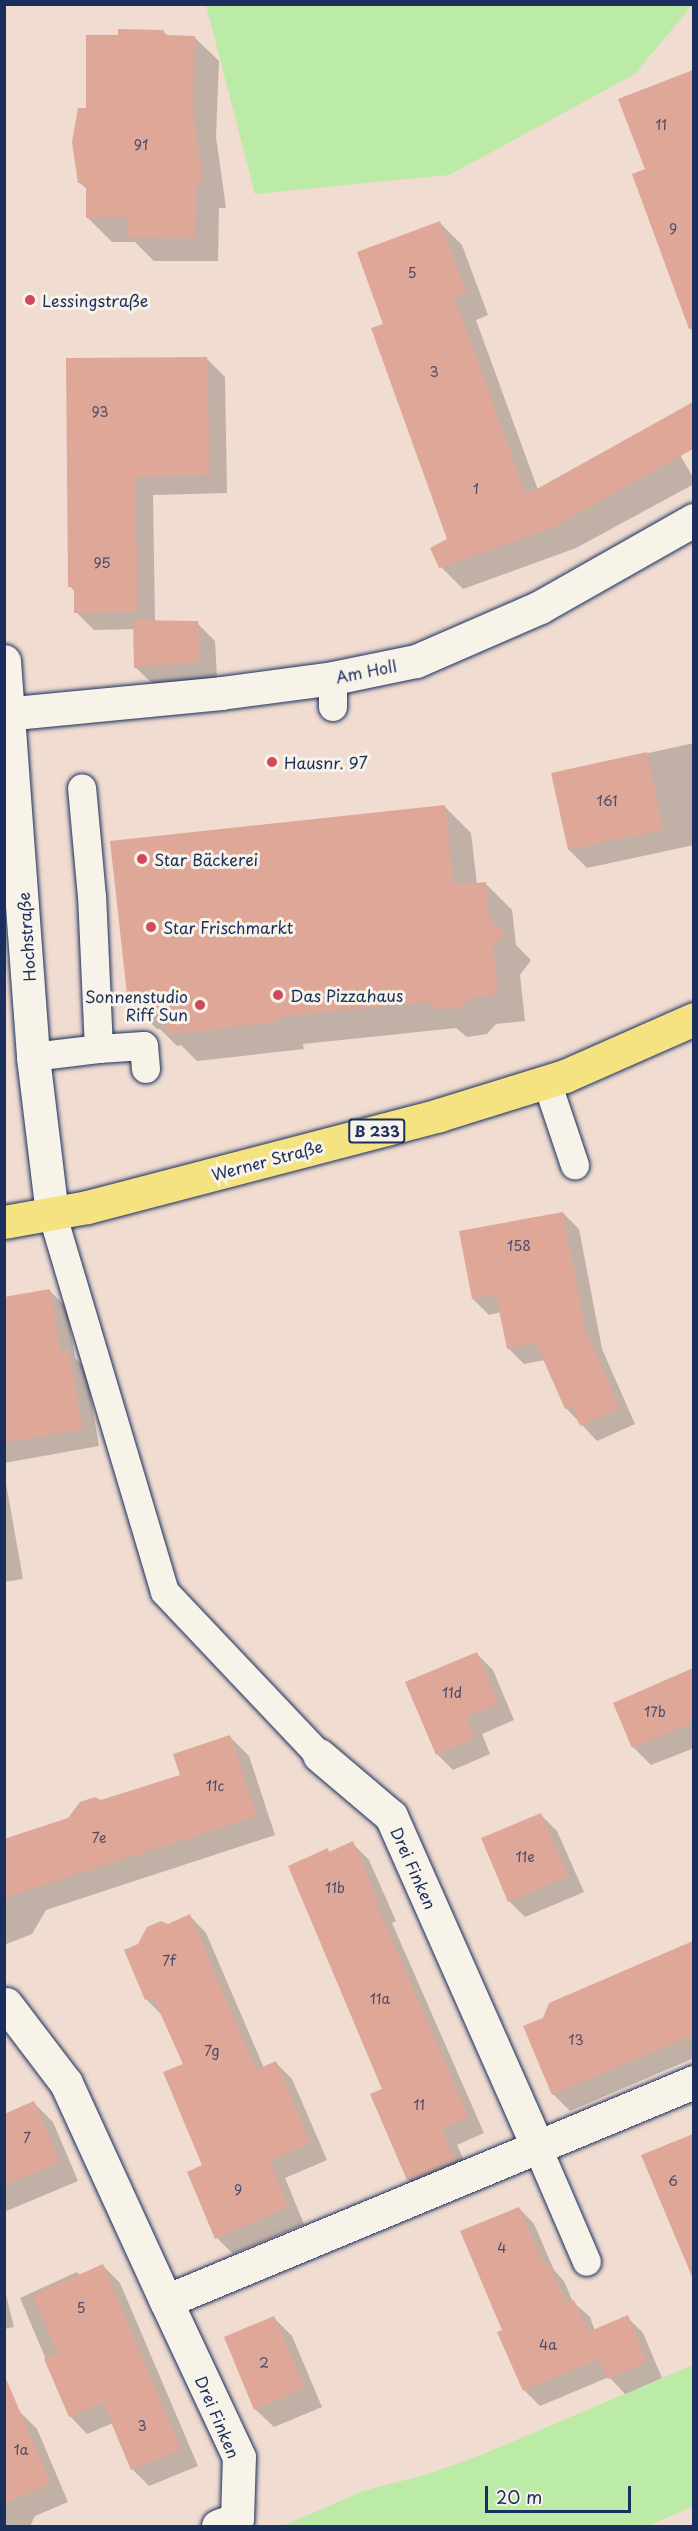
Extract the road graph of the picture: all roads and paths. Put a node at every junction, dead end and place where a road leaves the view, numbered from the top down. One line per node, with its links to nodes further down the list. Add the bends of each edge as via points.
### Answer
1 (693, 520): 3 (street, Am Holl, via 530,611 417,661 333,692 221,693)
2 (4, 661): 3 (street, Hochstraße)
3 (6, 714): 7 (street, Hochstraße, via 22,871)
4 (82, 788): 6 (lane)
5 (693, 1019): 9 (main road, Werner Straße / B 233)
6 (99, 1049): 7 (lane); 8 (lane, via 144,1046)
7 (33, 1057): 11 (street, Hochstraße)
8 (146, 1069)
9 (547, 1082): 10 (lane); 11 (main road, Werner Straße / B 233, via 439,1115)
10 (574, 1165)
11 (52, 1213): 12 (main road, Werner Straße / B 233); 13 (lane, Drei Finken, via 165,1592)
12 (4, 1222)
13 (319, 1755): 16 (street, Drei Finken, via 391,1816)
14 (6, 2004): 18 (street, Drei Finken, via 66,2083)
15 (693, 2082): 16 (street)
16 (537, 2146): 17 (lane); 18 (street)
17 (587, 2262)
18 (166, 2301): 19 (street, Drei Finken, via 239,2457 237,2520)
19 (218, 2526)

